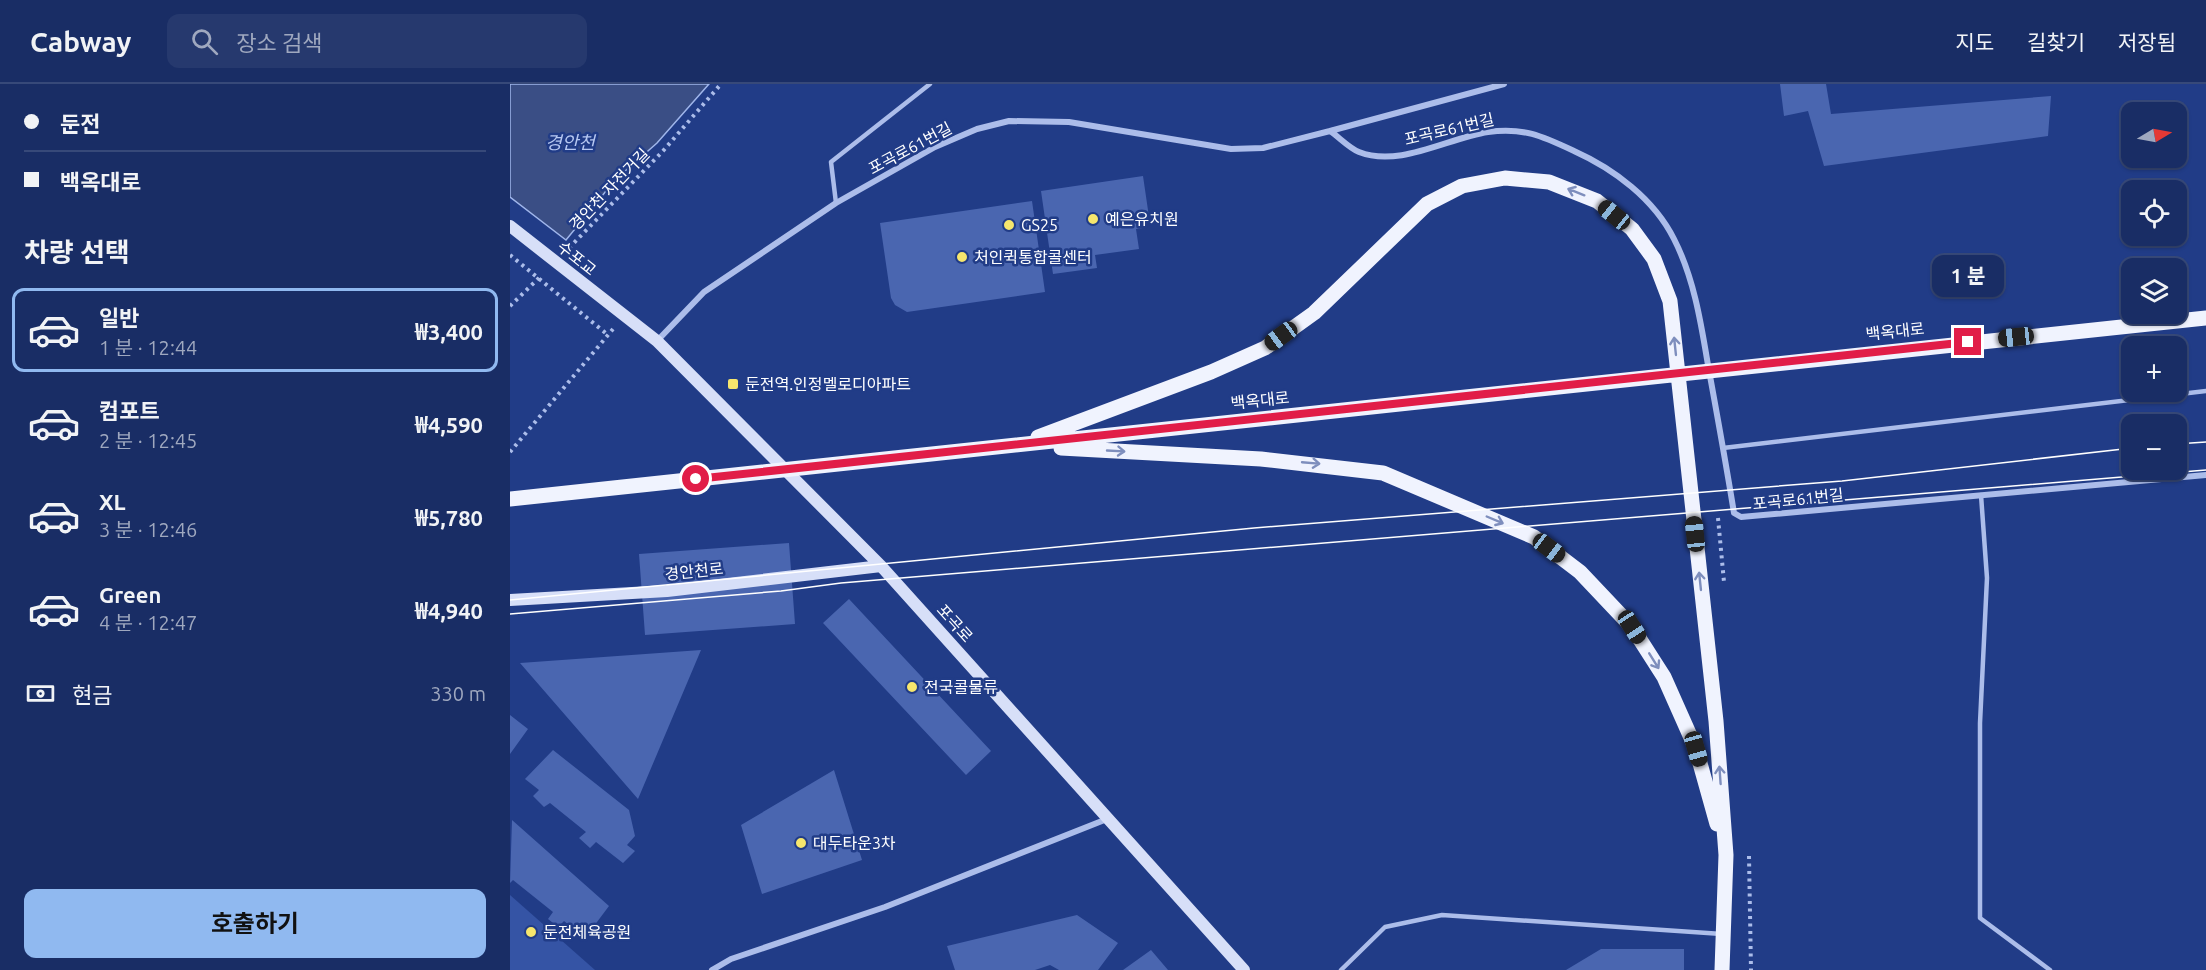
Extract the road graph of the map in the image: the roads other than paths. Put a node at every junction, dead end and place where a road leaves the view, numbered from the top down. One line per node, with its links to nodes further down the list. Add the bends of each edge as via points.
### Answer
1 (930, 84): 4 (lane, via 831,162)
2 (1504, 84): 3 (street)
3 (1330, 131): 4 (street, 포곡로61번길, via 1263,148 1231,148 1069,122 1009,121 977,129 935,147); 11 (street, 포곡로61번길, via 1359,152 1381,156 1409,153 1486,132 1518,129 1541,135 1590,158 1625,181 1653,208 1674,238 1690,279)
4 (836, 203): 8 (street, 포곡로61번길, via 704,292)
5 (510, 226): 6 (street, 수포교)
6 (622, 317): 8 (street, 포곡로)
7 (2206, 318): 10 (main road, 백옥대로, via 1642,375)
8 (657, 341): 15 (street, 포곡로)
9 (2206, 391): 11 (lane)
10 (1016, 446): 14 (main road, 백옥대로); 18 (main road, one-way to 18, via 1261,459 1383,473 1534,537 1580,572 1632,627 1664,677 1696,749); 18 (main road, one-way to 10, via 1716,721 1670,301 1654,259 1632,229 1597,201 1549,182 1505,178 1462,186 1427,204 1314,313 1265,348)
11 (1723, 447): 13 (street, 포곡로61번길, via 1734,513 1741,517)
12 (2206, 475): 13 (street, 포곡로61번길)
13 (1981, 494): 24 (lane, via 1987,578 1980,723 1980,918)
14 (510, 499)
15 (881, 566): 16 (street, 경안천로, via 667,591); 17 (street, 포곡로)
16 (510, 600)
17 (1107, 819): 20 (street, via 885,907 731,959); 21 (street, 포곡로)
18 (1726, 855): 19 (main road)
19 (1724, 934): 22 (lane, via 1442,915 1385,927); 23 (main road)
20 (711, 970)
21 (1244, 970)
22 (1341, 970)
23 (1722, 970)
24 (2050, 970)

